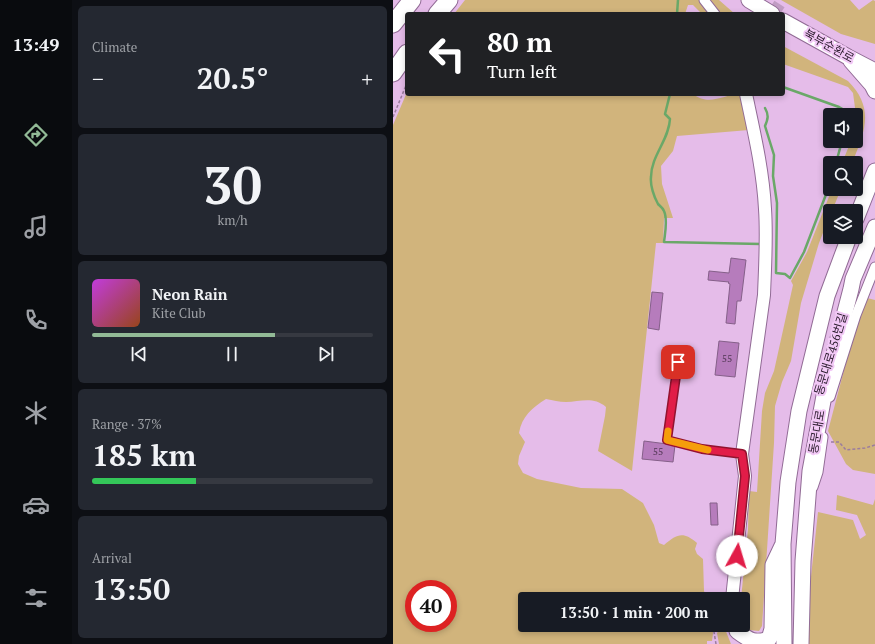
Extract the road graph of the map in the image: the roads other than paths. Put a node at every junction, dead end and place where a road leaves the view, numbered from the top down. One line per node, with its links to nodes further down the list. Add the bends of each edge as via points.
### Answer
1 (412, 0): 9 (highway)
2 (449, 0): 5 (highway)
3 (704, 0): 6 (street)
4 (749, 0): 7 (main road)
5 (439, 12)
6 (713, 12)
7 (769, 12)
8 (785, 22): 11 (main road, 북부순환로)
9 (393, 24)
10 (405, 56): 14 (highway)
11 (848, 57): 12 (main road); 13 (main road, 북부순환로); 15 (main road)
12 (875, 58)
13 (875, 70)
14 (393, 73)
15 (875, 91)
16 (746, 96): 23 (street, via 757,146 766,211 764,295)
17 (875, 171): 18 (main road)
18 (862, 204)
19 (875, 227): 24 (main road, 동문대로, via 853,279 826,385 810,471)
20 (846, 244): 25 (main road, 동문대로, via 827,296 799,412 788,482)
21 (875, 267): 24 (street, 동문대로456번길, via 855,315 828,403 818,472)
22 (678, 362): 23 (lane, via 667,440 702,449)
23 (742, 454): 26 (street, via 745,476)
24 (809, 498): 29 (main road, 동문대로, via 803,561)
25 (783, 544): 27 (main road, via 773,565 772,629 769,638 762,642 751,642); 28 (main road, 동문대로)
26 (733, 592)
27 (738, 633)
28 (784, 644)
29 (801, 644)

